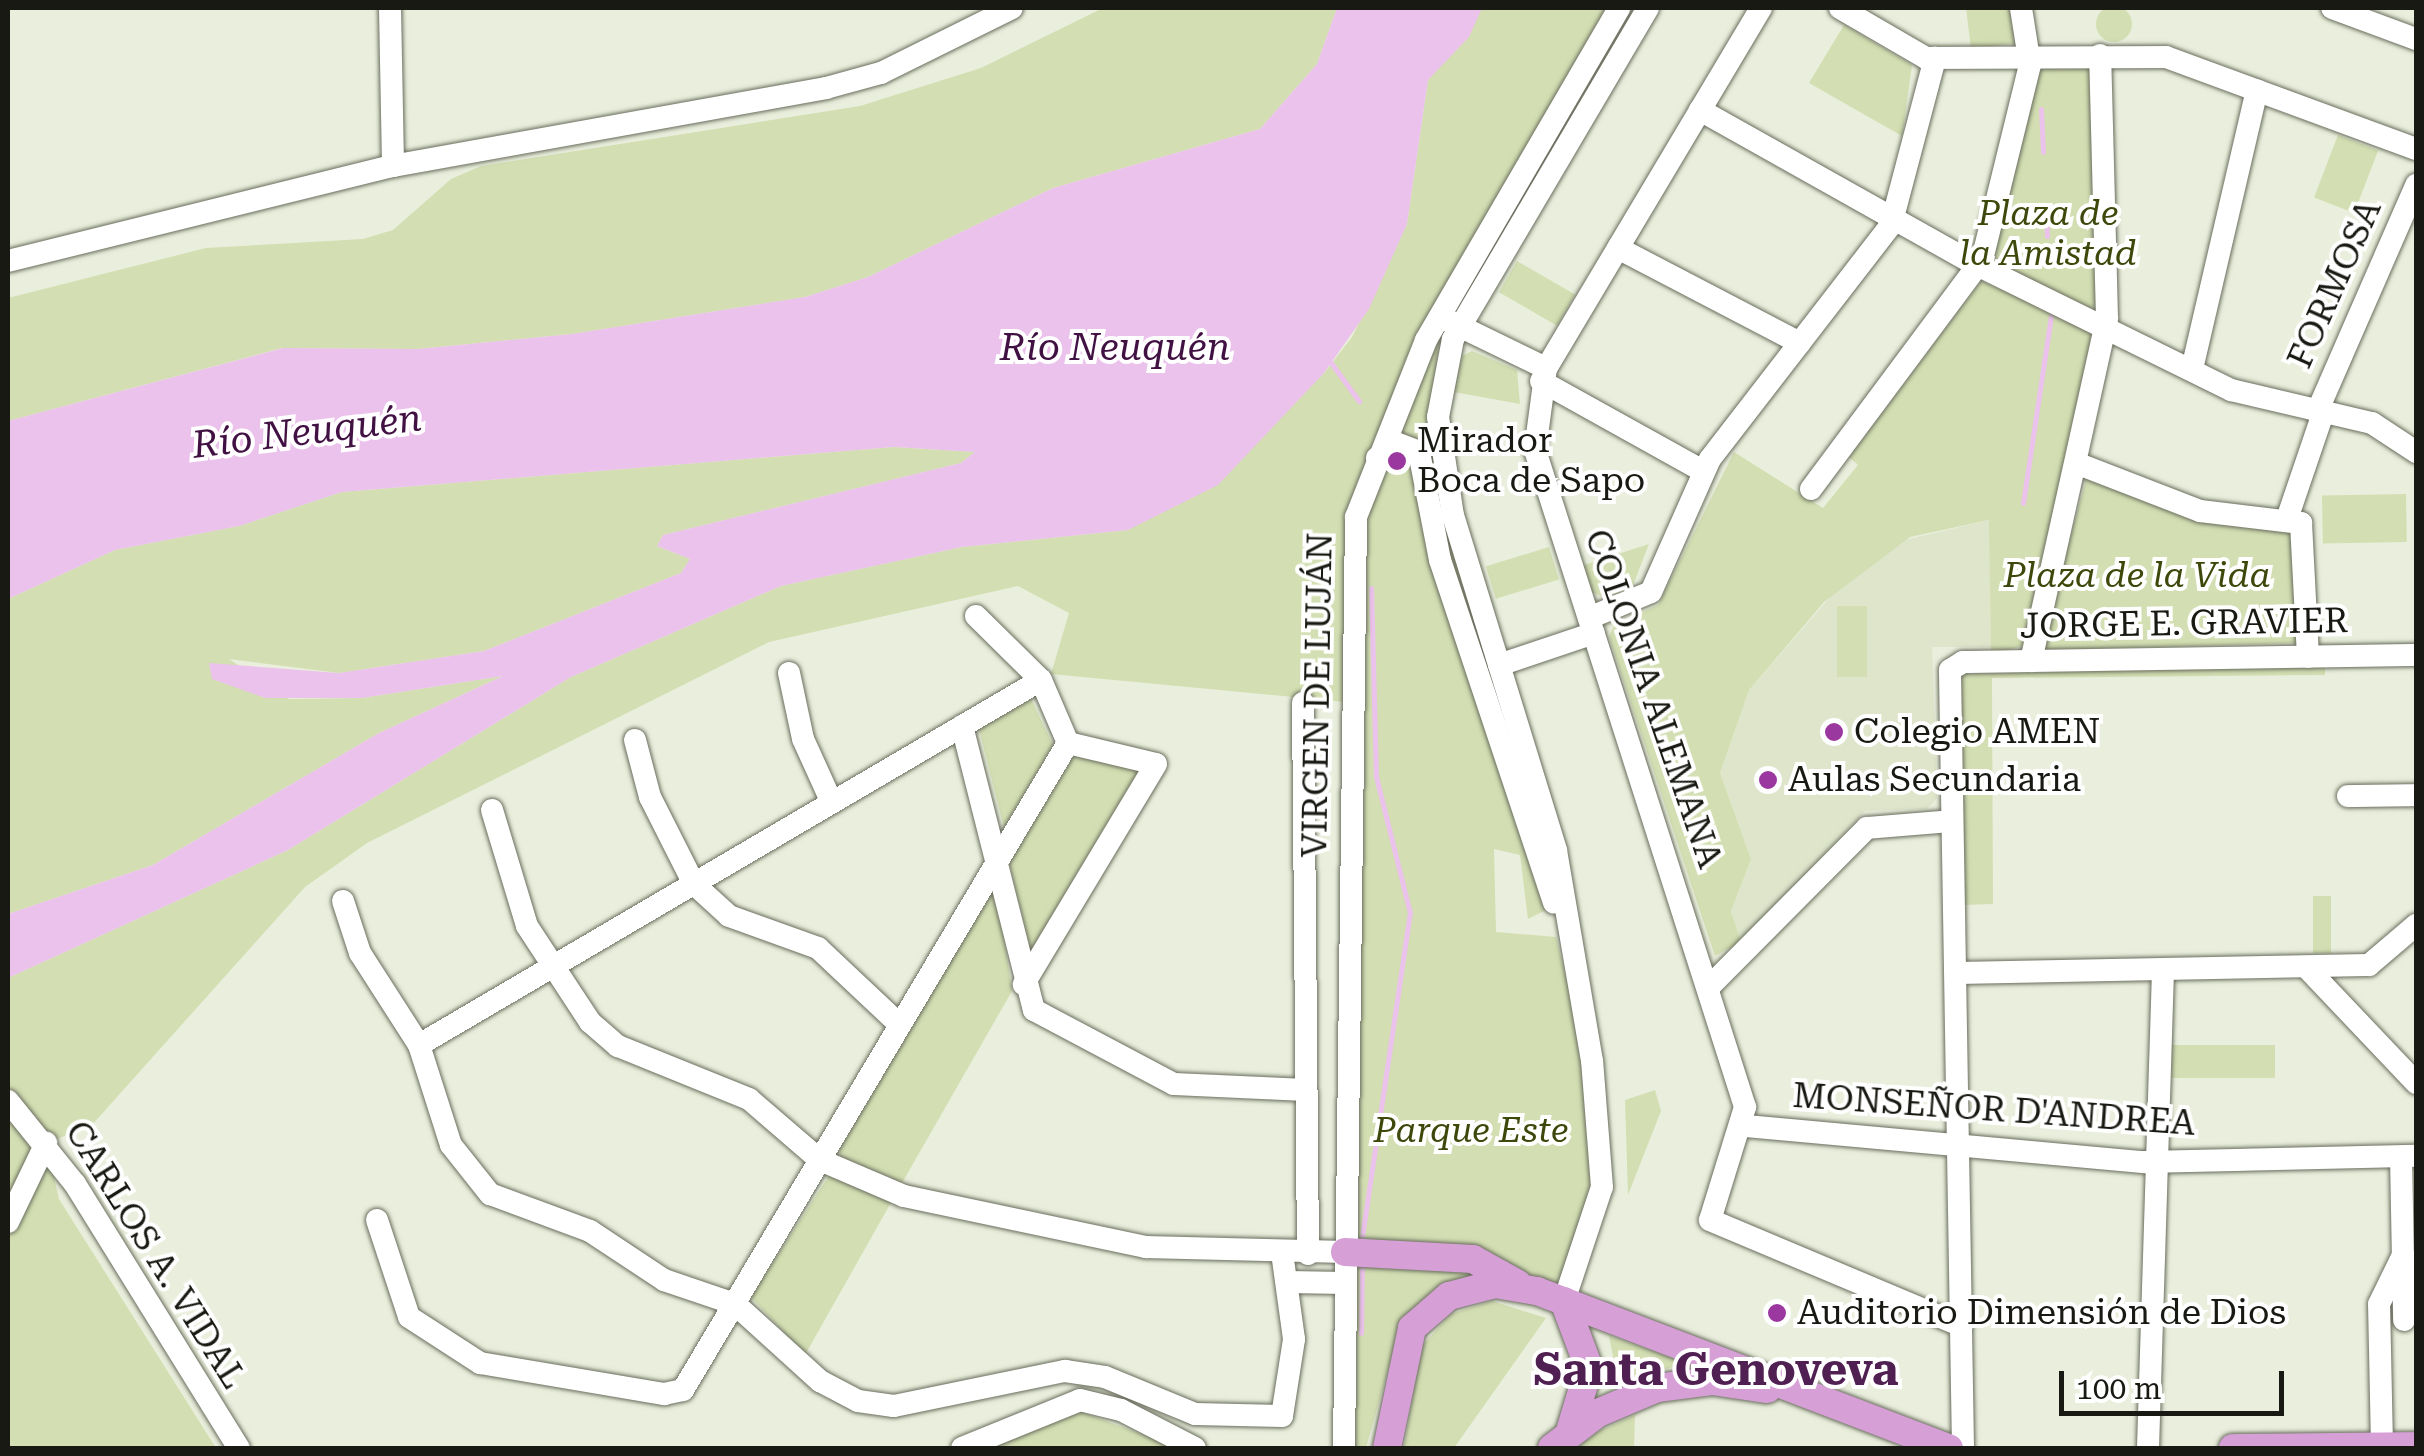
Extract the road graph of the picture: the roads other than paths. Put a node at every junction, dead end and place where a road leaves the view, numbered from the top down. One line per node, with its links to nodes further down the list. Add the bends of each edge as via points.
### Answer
1 (390, 8): 16 (street)
2 (1012, 8): 16 (street, via 881,73 826,88)
3 (1619, 8): 22 (street, VIRGEN DE LUJÁN)
4 (1648, 8): 22 (street, VIRGEN DE LUJÁN)
5 (1761, 8): 14 (street, COLONIA ALEMANA)
6 (1840, 8): 12 (street)
7 (2021, 8): 11 (street)
8 (2332, 8): 9 (street)
9 (2416, 39)
10 (2100, 54): 11 (street); 13 (street, via 2166,57); 23 (street)
11 (2030, 55): 12 (street); 21 (street)
12 (1935, 58): 18 (street)
13 (2257, 90): 15 (street); 25 (street)
14 (1700, 110): 18 (street); 19 (street, COLONIA ALEMANA)
15 (2416, 149)
16 (392, 166): 20 (street)
17 (2416, 185): 27 (street, FORMOSA)
18 (1894, 219): 21 (street); 24 (street)
19 (1618, 248): 24 (street); 26 (street, COLONIA ALEMANA)
20 (8, 261)
21 (1979, 266): 23 (street); 32 (street)
22 (1450, 322): 26 (street); 29 (street, VIRGEN DE LUJÁN); 39 (street, via 1440,455)
23 (2106, 325): 25 (street); 30 (street)
24 (1800, 343): 31 (street)
25 (2192, 369): 27 (street, via 2246,396)
26 (1544, 374): 31 (street); 35 (street, COLONIA ALEMANA, via 1537,460)
27 (2320, 412): 28 (street, via 2379,425); 33 (street, FORMOSA)
28 (2416, 452)
29 (1376, 460): 59 (street, via 1400,443 1420,455 1443,568); 75 (street, VIRGEN DE LUJÁN, via 1354,534)
30 (2076, 464): 33 (street, via 2200,511); 38 (street)
31 (1703, 472): 35 (street, via 1651,592)
32 (1811, 489)
33 (2286, 519): 37 (street, via 2306,531)
34 (976, 616): 41 (street)
35 (1591, 626): 39 (street); 61 (street, COLONIA ALEMANA)
36 (2416, 655): 37 (street, JORGE E. GRAVIER)
37 (2308, 657): 38 (street, JORGE E. GRAVIER)
38 (2031, 661): 50 (street, JORGE E. GRAVIER, via 1953,666)
39 (1499, 665): 59 (street, via 1556,850)
40 (790, 673): 48 (street, via 803,739)
41 (1041, 680): 43 (street); 45 (street)
42 (1303, 703): 65 (street)
43 (962, 726): 48 (street); 51 (street)
44 (635, 740): 52 (street, via 650,797)
45 (1068, 743): 51 (street); 60 (street, via 1156,764)
46 (2416, 794): 47 (street)
47 (2348, 796)
48 (832, 802): 52 (street)
49 (492, 810): 56 (street, via 510,883)
50 (1952, 821): 58 (street); 61 (street, via 1867,828)
51 (1000, 858): 60 (street); 62 (street)
52 (694, 884): 56 (street); 62 (street, via 729,916 818,948)
53 (343, 901): 63 (street, via 360,953)
54 (2416, 925): 55 (street, via 2375,964)
55 (2304, 966): 57 (street); 64 (street, via 2329,982)
56 (548, 969): 63 (street); 71 (street, via 618,1046 749,1099)
57 (2163, 969): 58 (street); 72 (street)
58 (1956, 973): 69 (street)
59 (1574, 974): 82 (street, via 1602,1182)
60 (1024, 984): 65 (street, via 1040,1016 1155,1079)
61 (1709, 986): 67 (street, COLONIA ALEMANA)
62 (900, 1025): 71 (street)
63 (419, 1045): 83 (street, via 451,1145 490,1194 590,1231 664,1280)
64 (2416, 1083)
65 (1306, 1090): 77 (street)
66 (8, 1101): 68 (street, CARLOS A. VIDAL)
67 (1746, 1126): 69 (street, MONSEÑOR D'ANDREA); 86 (street, via 1710,1220)
68 (46, 1143): 74 (street); 91 (street, CARLOS A. VIDAL)
69 (1960, 1146): 72 (street, MONSEÑOR D'ANDREA); 86 (street)
70 (2408, 1157): 72 (street, MONSEÑOR D'ANDREA); 78 (street)
71 (820, 1160): 76 (street, via 904,1196 1146,1246); 83 (street)
72 (2157, 1162): 98 (street)
73 (378, 1220): 83 (street, via 409,1318 499,1370 673,1395)
74 (8, 1222)
75 (1345, 1252): 77 (street); 80 (street, VIRGEN DE LUJÁN); 81 (main road, via 1474,1259)
76 (1282, 1253): 77 (street); 79 (street)
77 (1308, 1254)
78 (2402, 1255): 84 (street); 85 (street)
79 (1287, 1282): 80 (street); 83 (street, via 1292,1399 1273,1419 1196,1414 1105,1377 1064,1372 877,1405 820,1381)
80 (1346, 1283): 94 (street, VIRGEN DE LUJÁN)
81 (1524, 1288): 82 (main road); 87 (main road, via 1463,1290 1424,1314 1399,1360)
82 (1564, 1301): 88 (main road, via 1589,1382); 96 (main road)
83 (735, 1304)
84 (2379, 1320): 85 (street); 89 (street)
85 (2410, 1320)
86 (1962, 1326): 97 (street)
87 (1385, 1442)
88 (1559, 1442): 95 (main road, via 1642,1392 1712,1381 1783,1394)
89 (2382, 1446): 90 (main road); 99 (main road)
90 (2416, 1446)
91 (239, 1448)
92 (962, 1448): 93 (street, via 1088,1400)
93 (1195, 1448)
94 (1344, 1448)
95 (1926, 1448)
96 (1949, 1448)
97 (1963, 1448)
98 (2148, 1448)
99 (2233, 1448)

